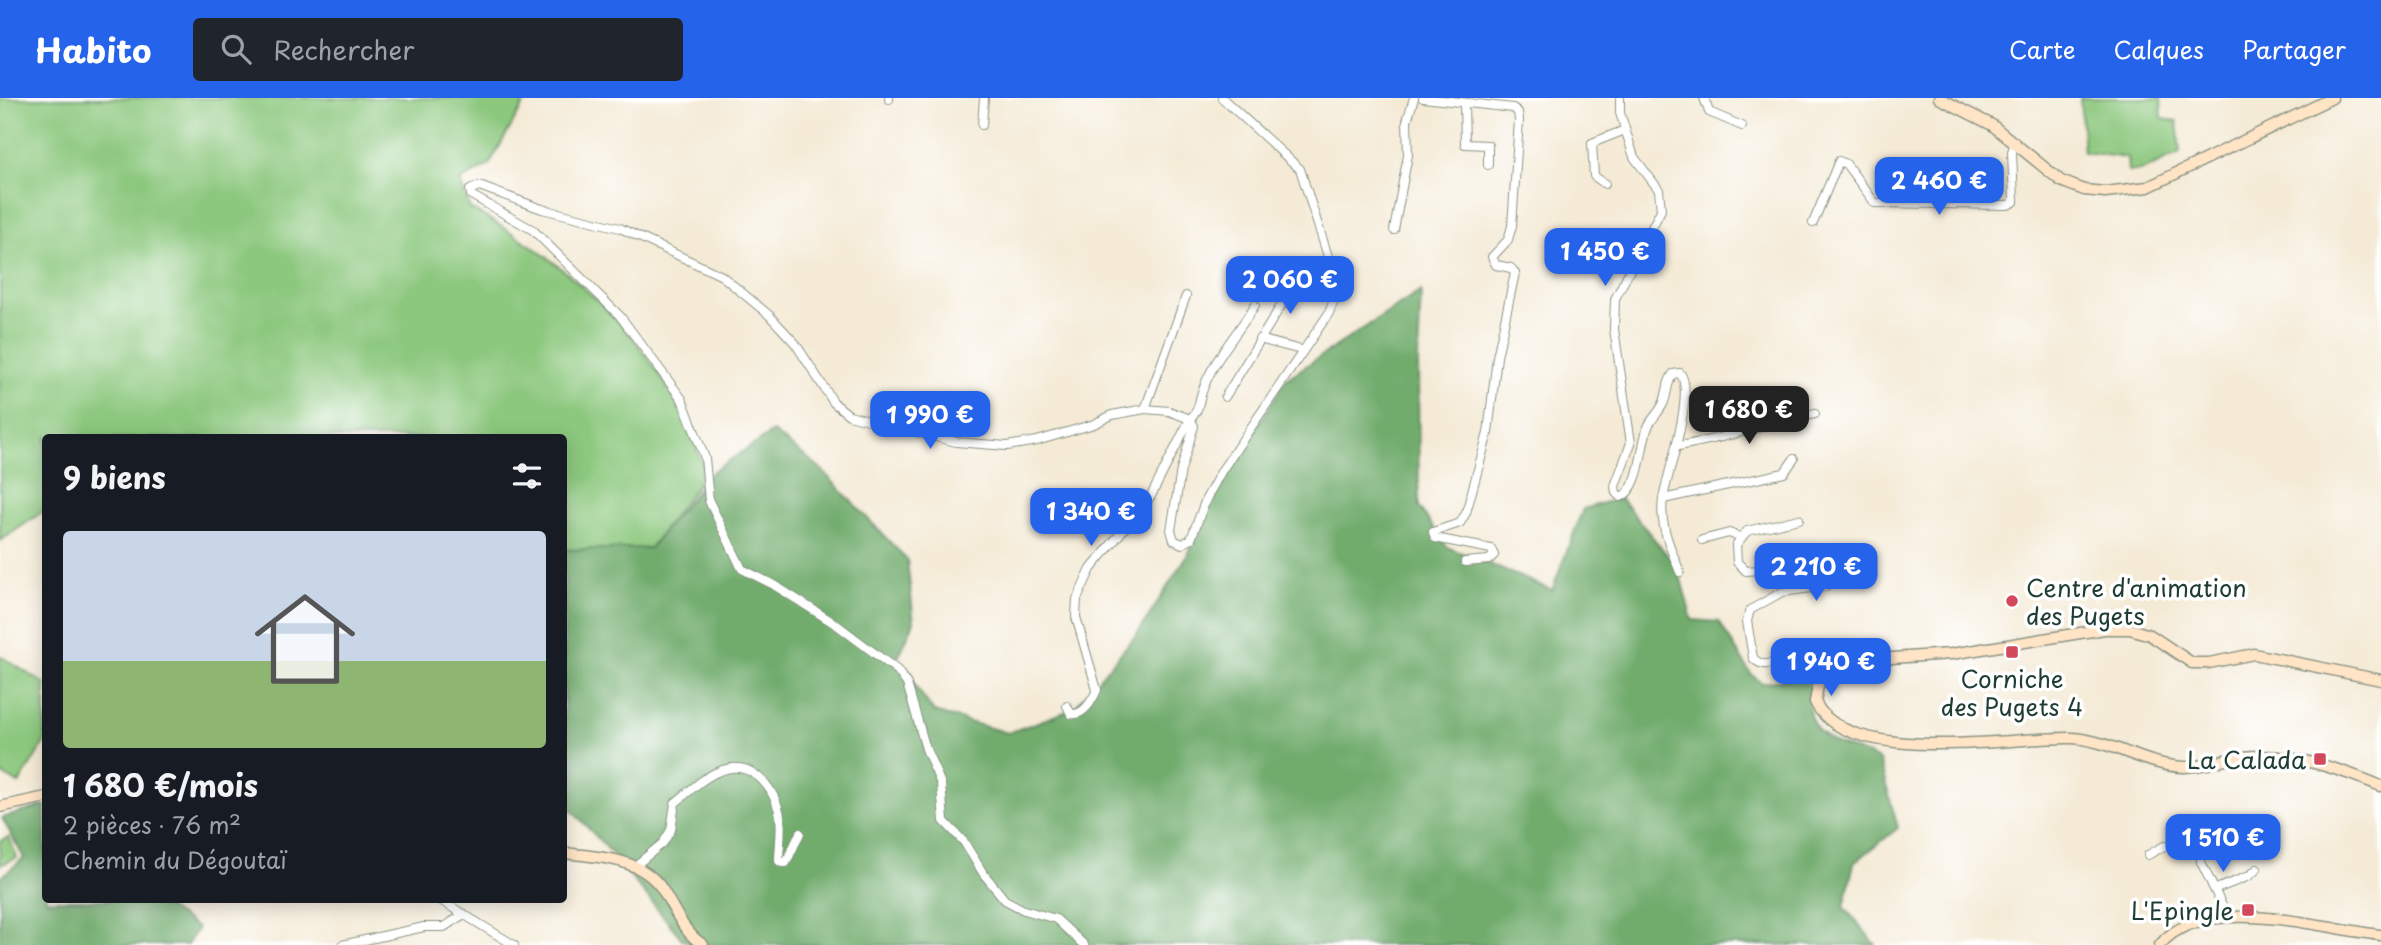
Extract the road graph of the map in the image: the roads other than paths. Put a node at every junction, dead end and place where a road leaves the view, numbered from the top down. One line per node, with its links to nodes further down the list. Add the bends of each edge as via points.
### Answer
1 (985, 98): 11 (street)
2 (1222, 98): 23 (street, via 1300,169 1306,182 1336,294 1329,313)
3 (1414, 98): 18 (street)
4 (1423, 98): 10 (street)
5 (1620, 98): 13 (street)
6 (1704, 98): 12 (street, via 1709,112)
7 (1939, 98): 14 (street)
8 (2332, 98): 14 (street, via 2168,178 2127,191 2091,191 2070,185)
9 (1488, 102): 10 (street); 34 (street, via 1518,112 1512,226 1508,240 1492,257 1496,265 1515,273 1497,357 1488,433 1466,513 1460,523 1433,532 1436,538 1491,549 1494,555 1489,560)
10 (1464, 103): 15 (street, via 1465,144 1488,145)
11 (982, 125)
12 (1742, 126)
13 (1625, 130): 16 (street, via 1592,141 1594,176); 28 (street, via 1634,157 1659,190 1661,210 1615,299 1614,329 1630,443 1616,493 1627,494 1648,426 1663,404 1669,380 1680,373 1685,394)
14 (2015, 142): 17 (street, via 2014,202 2008,205 1875,203 1839,161)
15 (1488, 165)
16 (1605, 184)
17 (1813, 223)
18 (1394, 230)
19 (1298, 278): 22 (street)
20 (1186, 296): 25 (street)
21 (1255, 305): 27 (street, via 1227,341 1201,395 1199,411)
22 (1259, 339): 23 (street); 24 (street)
23 (1301, 350): 27 (street, via 1222,470 1191,539 1182,544 1174,540 1171,530 1194,426)
24 (1226, 397)
25 (1145, 409): 27 (street); 57 (street, via 1007,446 956,442 849,415 834,403 795,343 722,276 620,228 472,187 471,195 533,230 620,316 682,399 705,458 709,501 742,569 836,625 897,670 907,684 940,784 944,821 1005,900 1056,919)
26 (1815, 414): 28 (street)
27 (1190, 419): 38 (street, via 1150,496 1091,569 1077,599 1076,617 1097,690 1077,715 1071,714)
28 (1678, 446): 30 (street)
29 (1794, 459): 30 (street, via 1784,472)
30 (1663, 499): 35 (street, via 1665,532)
31 (1798, 519): 32 (street, via 1747,531)
32 (1740, 537): 33 (street, via 1729,534); 36 (street, via 1735,556 1746,571 1812,566 1829,570 1831,575 1826,586 1782,592 1750,610 1747,621 1753,658 1769,664 1817,650 1849,647 1861,648)
33 (1702, 540)
34 (1465, 562)
35 (1680, 572)
36 (1867, 658): 37 (street, via 1951,654 2123,628 2150,635 2192,663 2254,654); 39 (street, via 1832,669 1815,693 1825,718 1862,734 1946,746 2081,739 2144,759 2185,766 2265,756 2324,765)
37 (2381, 680)
38 (1068, 706)
39 (2381, 786)
40 (42, 798): 41 (street)
41 (0, 807)
42 (800, 833): 47 (street, via 786,863 779,861 780,812 768,786 757,774 740,768 721,770 676,803 671,830 663,843)
43 (2235, 839): 44 (street, via 2212,841)
44 (2200, 852): 46 (street, via 2164,846); 49 (street)
45 (567, 854): 47 (street)
46 (2148, 855)
47 (635, 866): 56 (street, via 658,883 683,925)
48 (2257, 869): 49 (street)
49 (2216, 889): 52 (street)
50 (445, 903): 51 (street)
51 (464, 914): 54 (street, via 444,927); 55 (street)
52 (2228, 918): 53 (street, via 2263,915); 58 (street, via 2186,927)
53 (2381, 935)
54 (342, 945)
55 (514, 945)
56 (703, 945)
57 (1084, 945)
58 (2160, 945)

